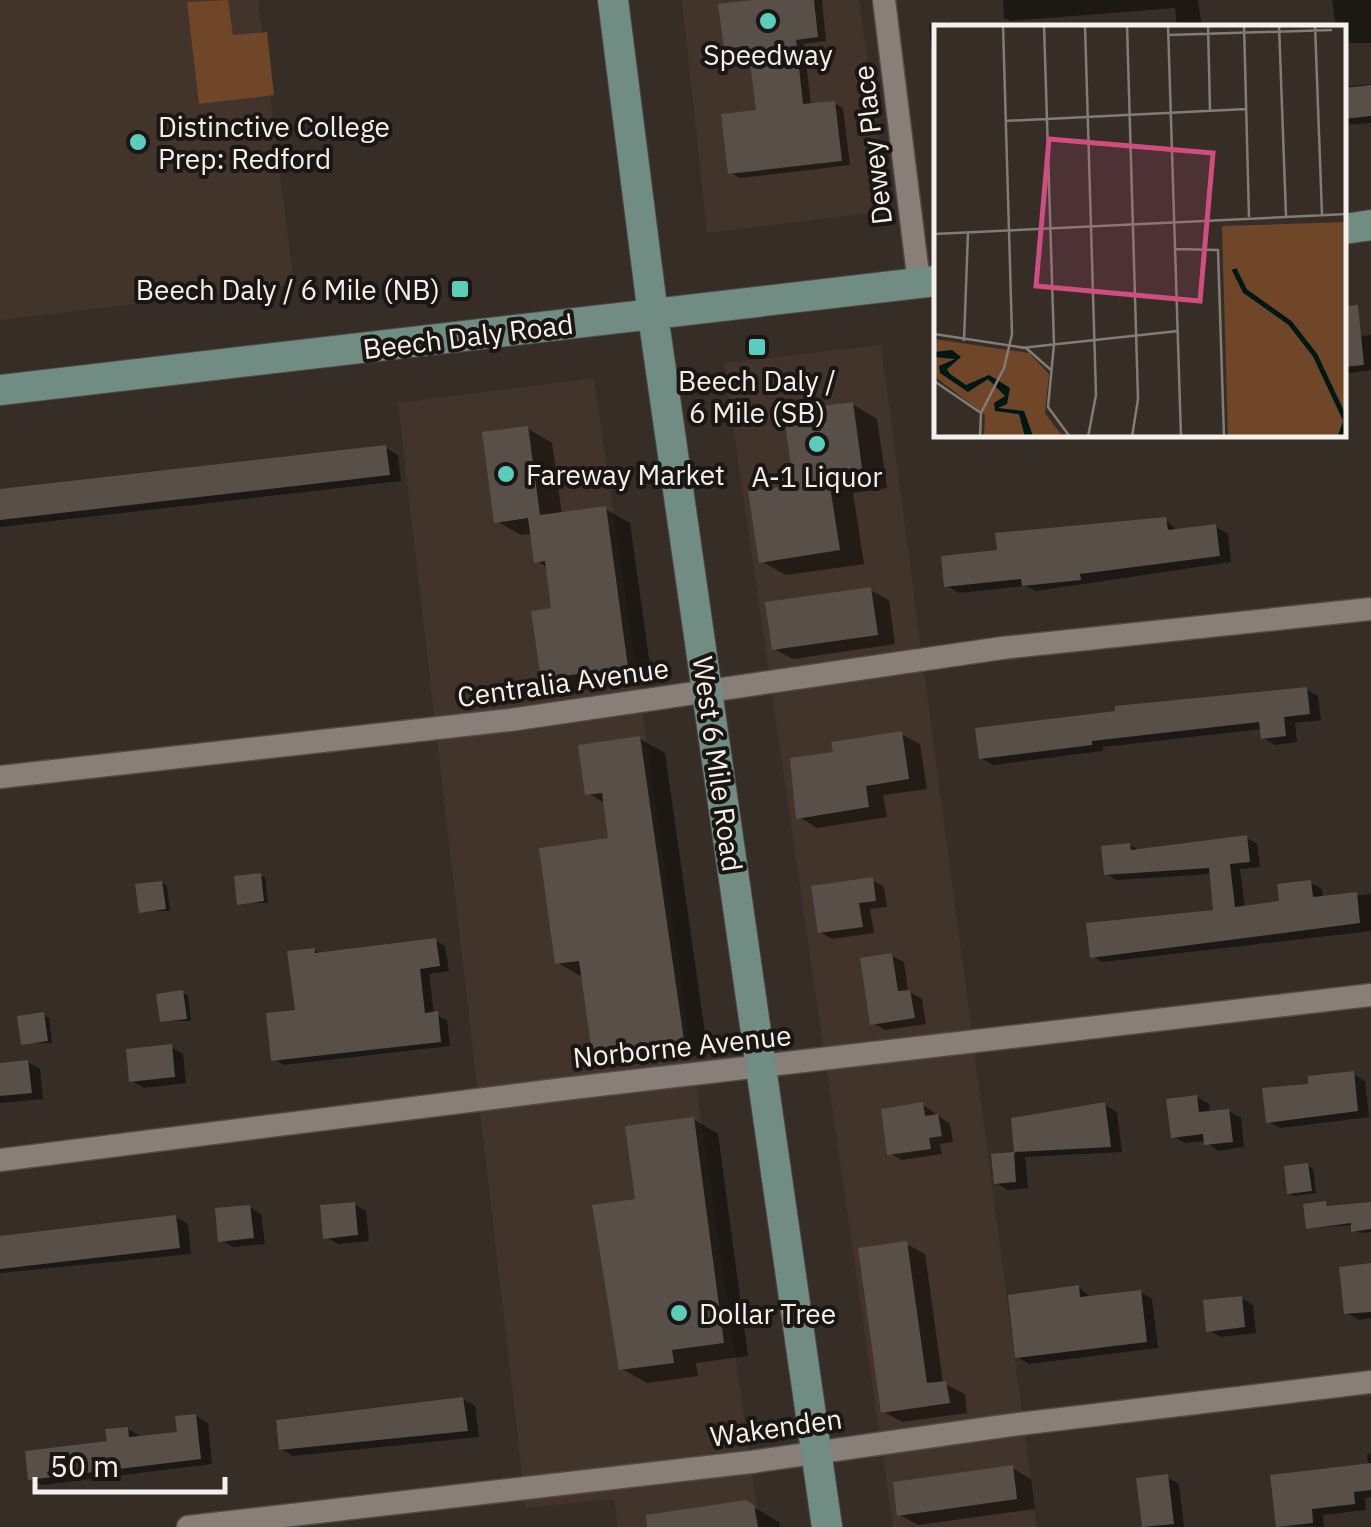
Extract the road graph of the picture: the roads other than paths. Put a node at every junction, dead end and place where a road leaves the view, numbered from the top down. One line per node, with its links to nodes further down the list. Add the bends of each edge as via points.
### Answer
1 (613, 0): 6 (main road, West 6 Mile Road)
2 (884, 0): 5 (street, Dewey Place)
3 (1371, 226): 4 (main road)
4 (1346, 229)
5 (928, 282): 6 (main road, Beech Daly Road)
6 (653, 315): 7 (main road, Beech Daly Road); 9 (main road, West 6 Mile Road)
7 (0, 390)
8 (1371, 609): 9 (street, Centralia Avenue, via 1002,648)
9 (708, 693): 10 (street, Centralia Avenue); 12 (main road, West 6 Mile Road)
10 (0, 777)
11 (1371, 996): 12 (street, Norborne Avenue)
12 (761, 1066): 13 (street, Norborne Avenue); 15 (main road, West 6 Mile Road)
13 (0, 1160)
14 (1371, 1382): 15 (street, Wakenden)
15 (816, 1453): 16 (street, Wakenden); 17 (main road, West 6 Mile Road)
16 (188, 1527)
17 (827, 1527)

